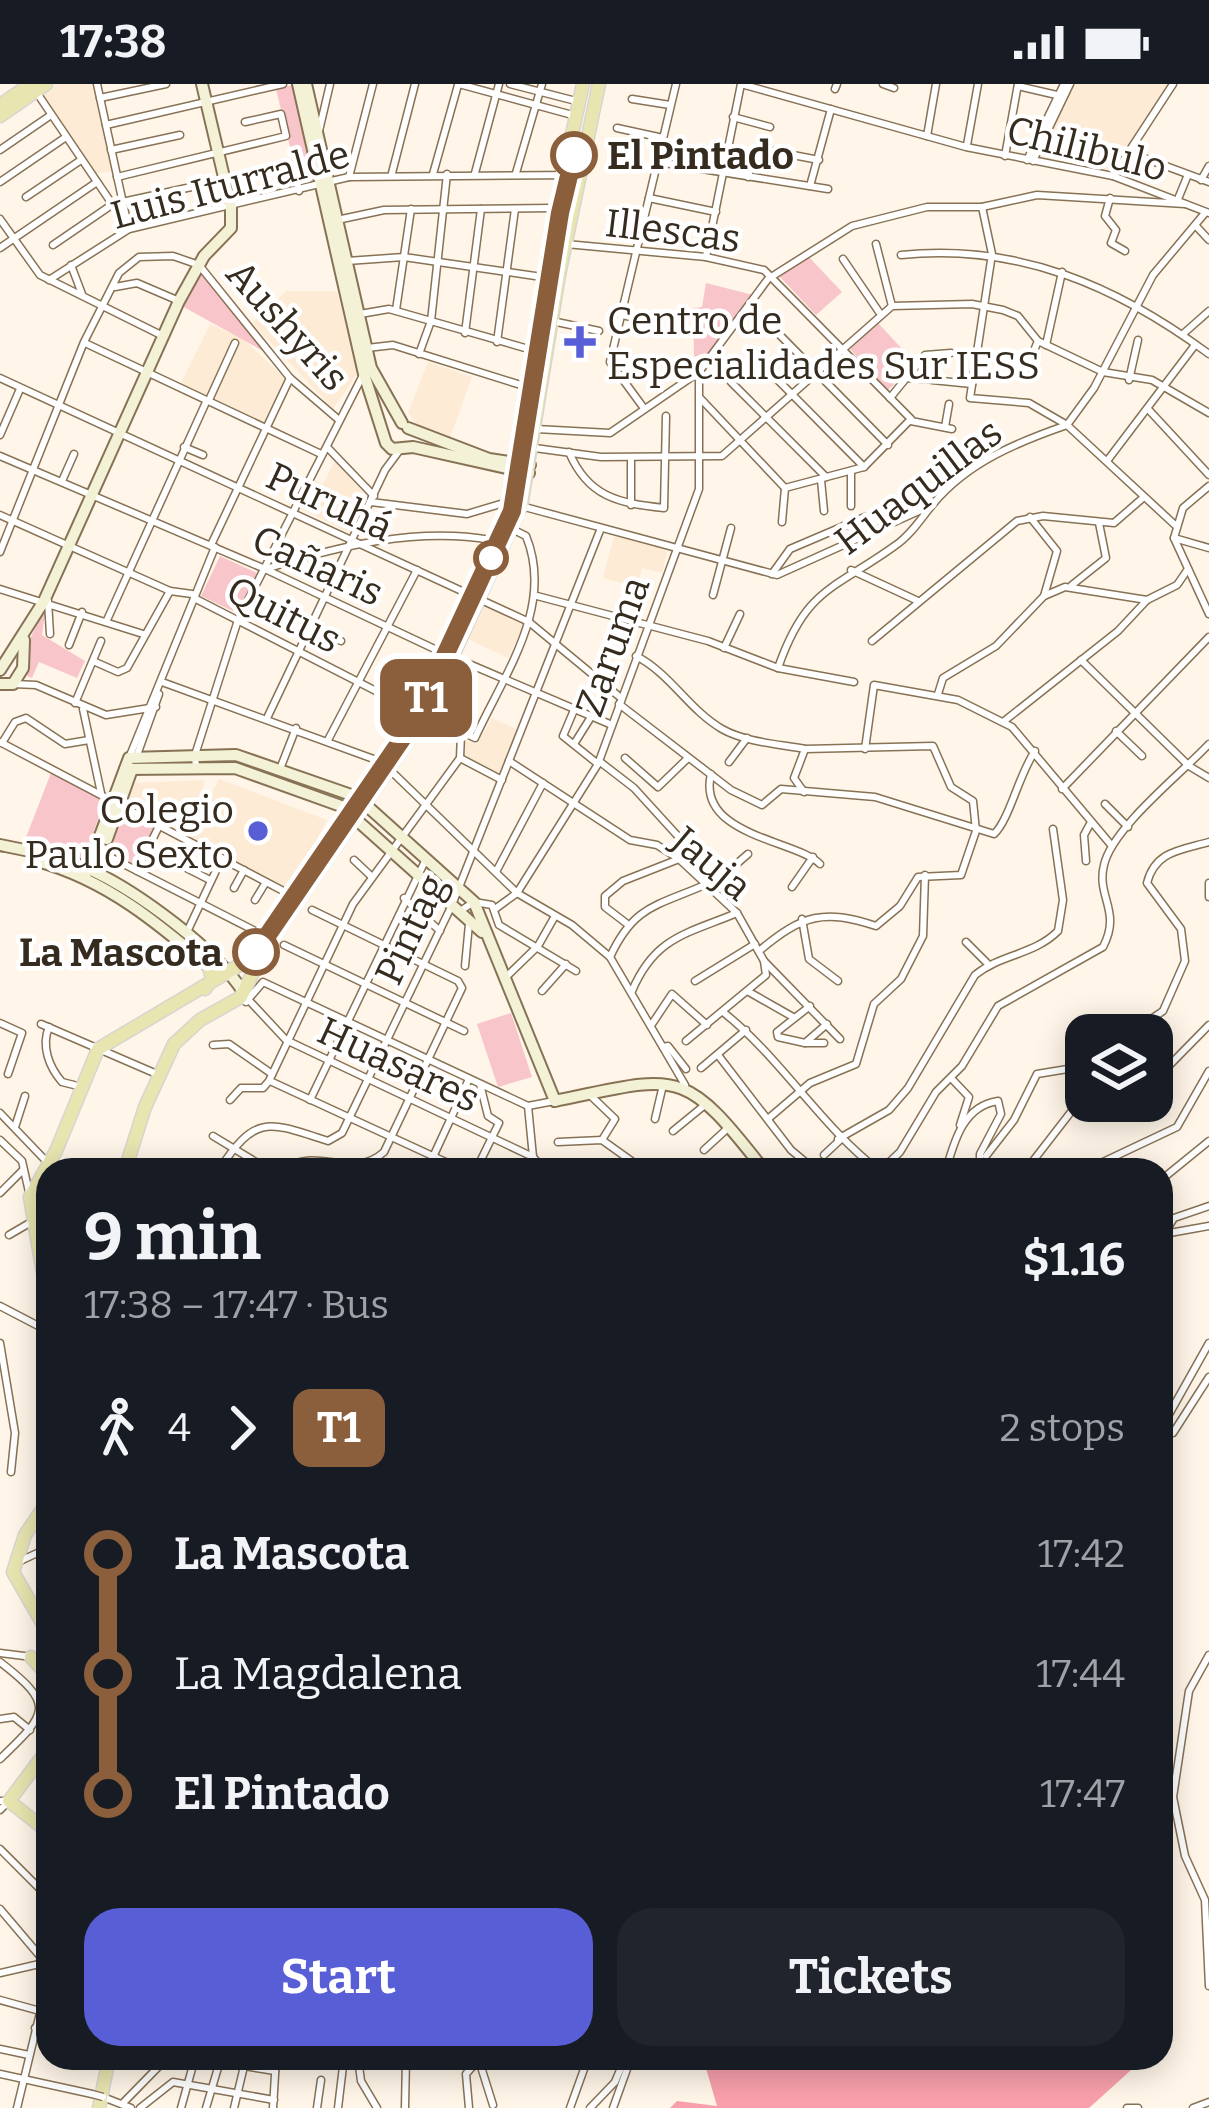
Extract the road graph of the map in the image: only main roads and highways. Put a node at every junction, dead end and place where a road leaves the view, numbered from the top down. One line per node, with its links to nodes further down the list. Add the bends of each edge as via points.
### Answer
1 (583, 84): 6 (main road, via 556,208)
2 (599, 84): 6 (main road, via 536,430)
3 (36, 86): 4 (main road); 5 (main road)
4 (0, 105)
5 (0, 116)
6 (521, 460): 7 (main road)
7 (512, 501): 8 (main road); 8 (main road, via 512,529)
8 (474, 597): 9 (main road, via 420,713)
9 (351, 815): 11 (main road); 11 (main road)
10 (209, 966): 12 (main road)
11 (236, 986): 12 (main road); 14 (main road, via 181,1035)
12 (204, 990): 13 (main road, via 98,1049)
13 (53, 1158)
14 (129, 1158)
15 (36, 1188): 17 (main road)
16 (36, 1193): 17 (main road)
17 (30, 1197): 18 (main road)
18 (36, 1241)
19 (36, 1518): 20 (main road)
20 (9, 1570): 21 (main road)
21 (36, 1614)
22 (31, 1657): 23 (main road)
23 (36, 1663)
24 (36, 1764): 25 (main road)
25 (3, 1804): 26 (main road)
26 (36, 1825)
27 (103, 2070): 28 (main road)
28 (97, 2102)

